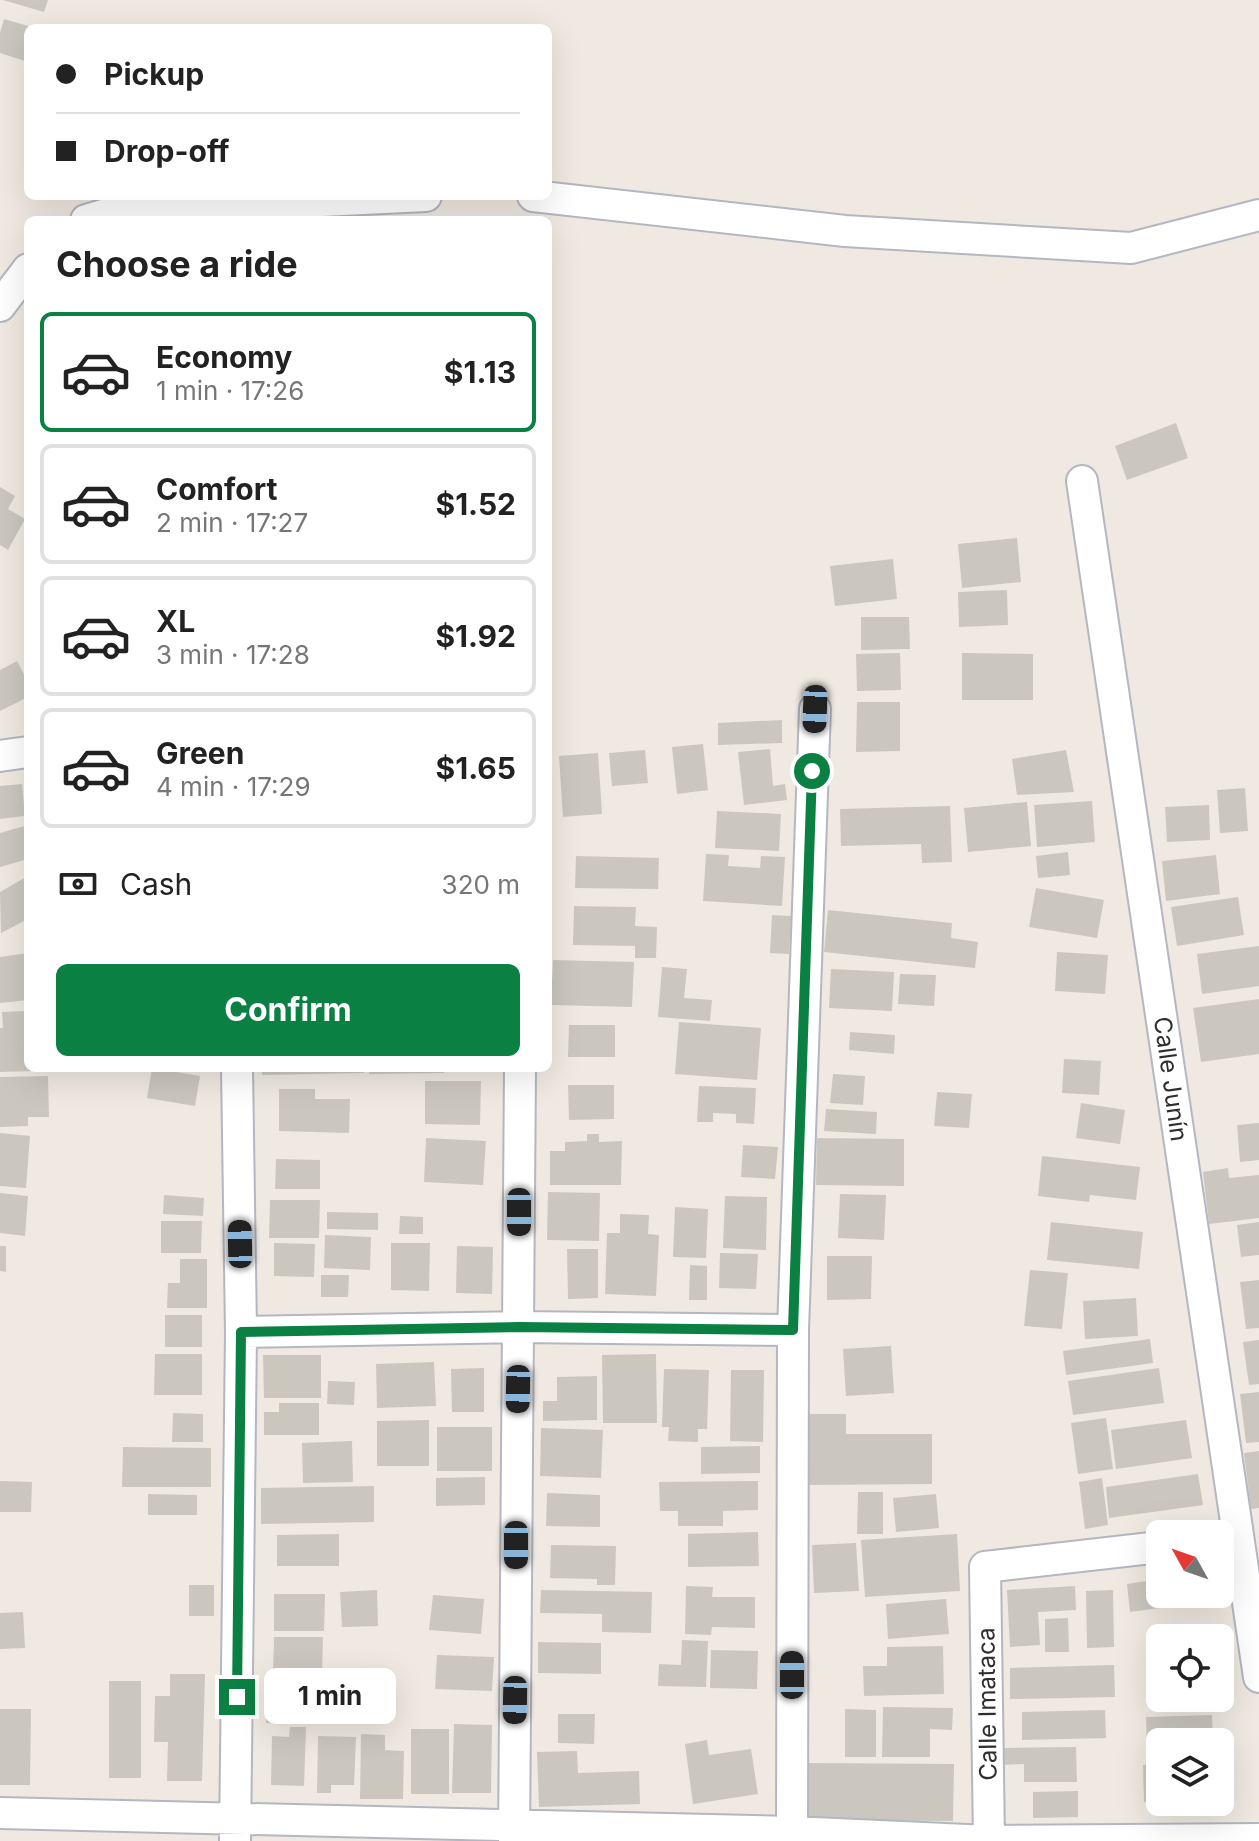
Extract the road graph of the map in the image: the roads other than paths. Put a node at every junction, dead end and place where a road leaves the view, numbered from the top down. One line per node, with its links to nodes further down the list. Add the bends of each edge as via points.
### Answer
1 (552, 198): 3 (street, via 845,231 1131,248)
2 (343, 200): 4 (street)
3 (1259, 215)
4 (99, 216)
5 (24, 274): 6 (street)
6 (0, 306)
7 (1082, 481): 16 (street, Calle Junín)
8 (815, 709): 14 (street)
9 (24, 753): 10 (street)
10 (0, 756)
11 (237, 1072): 15 (street)
12 (520, 1072): 13 (street)
13 (519, 1327): 14 (street); 15 (street); 21 (street)
14 (793, 1330): 22 (street)
15 (241, 1332): 20 (street)
16 (1239, 1538): 18 (street, Calle Junín)
17 (1146, 1549): 24 (street, Calle Imataca, via 985,1567)
18 (1259, 1677)
19 (0, 1813): 20 (street)
20 (236, 1830): 21 (street)
21 (514, 1833): 22 (street)
22 (792, 1837): 24 (street)
23 (1259, 1839): 24 (street)
24 (989, 1841)

